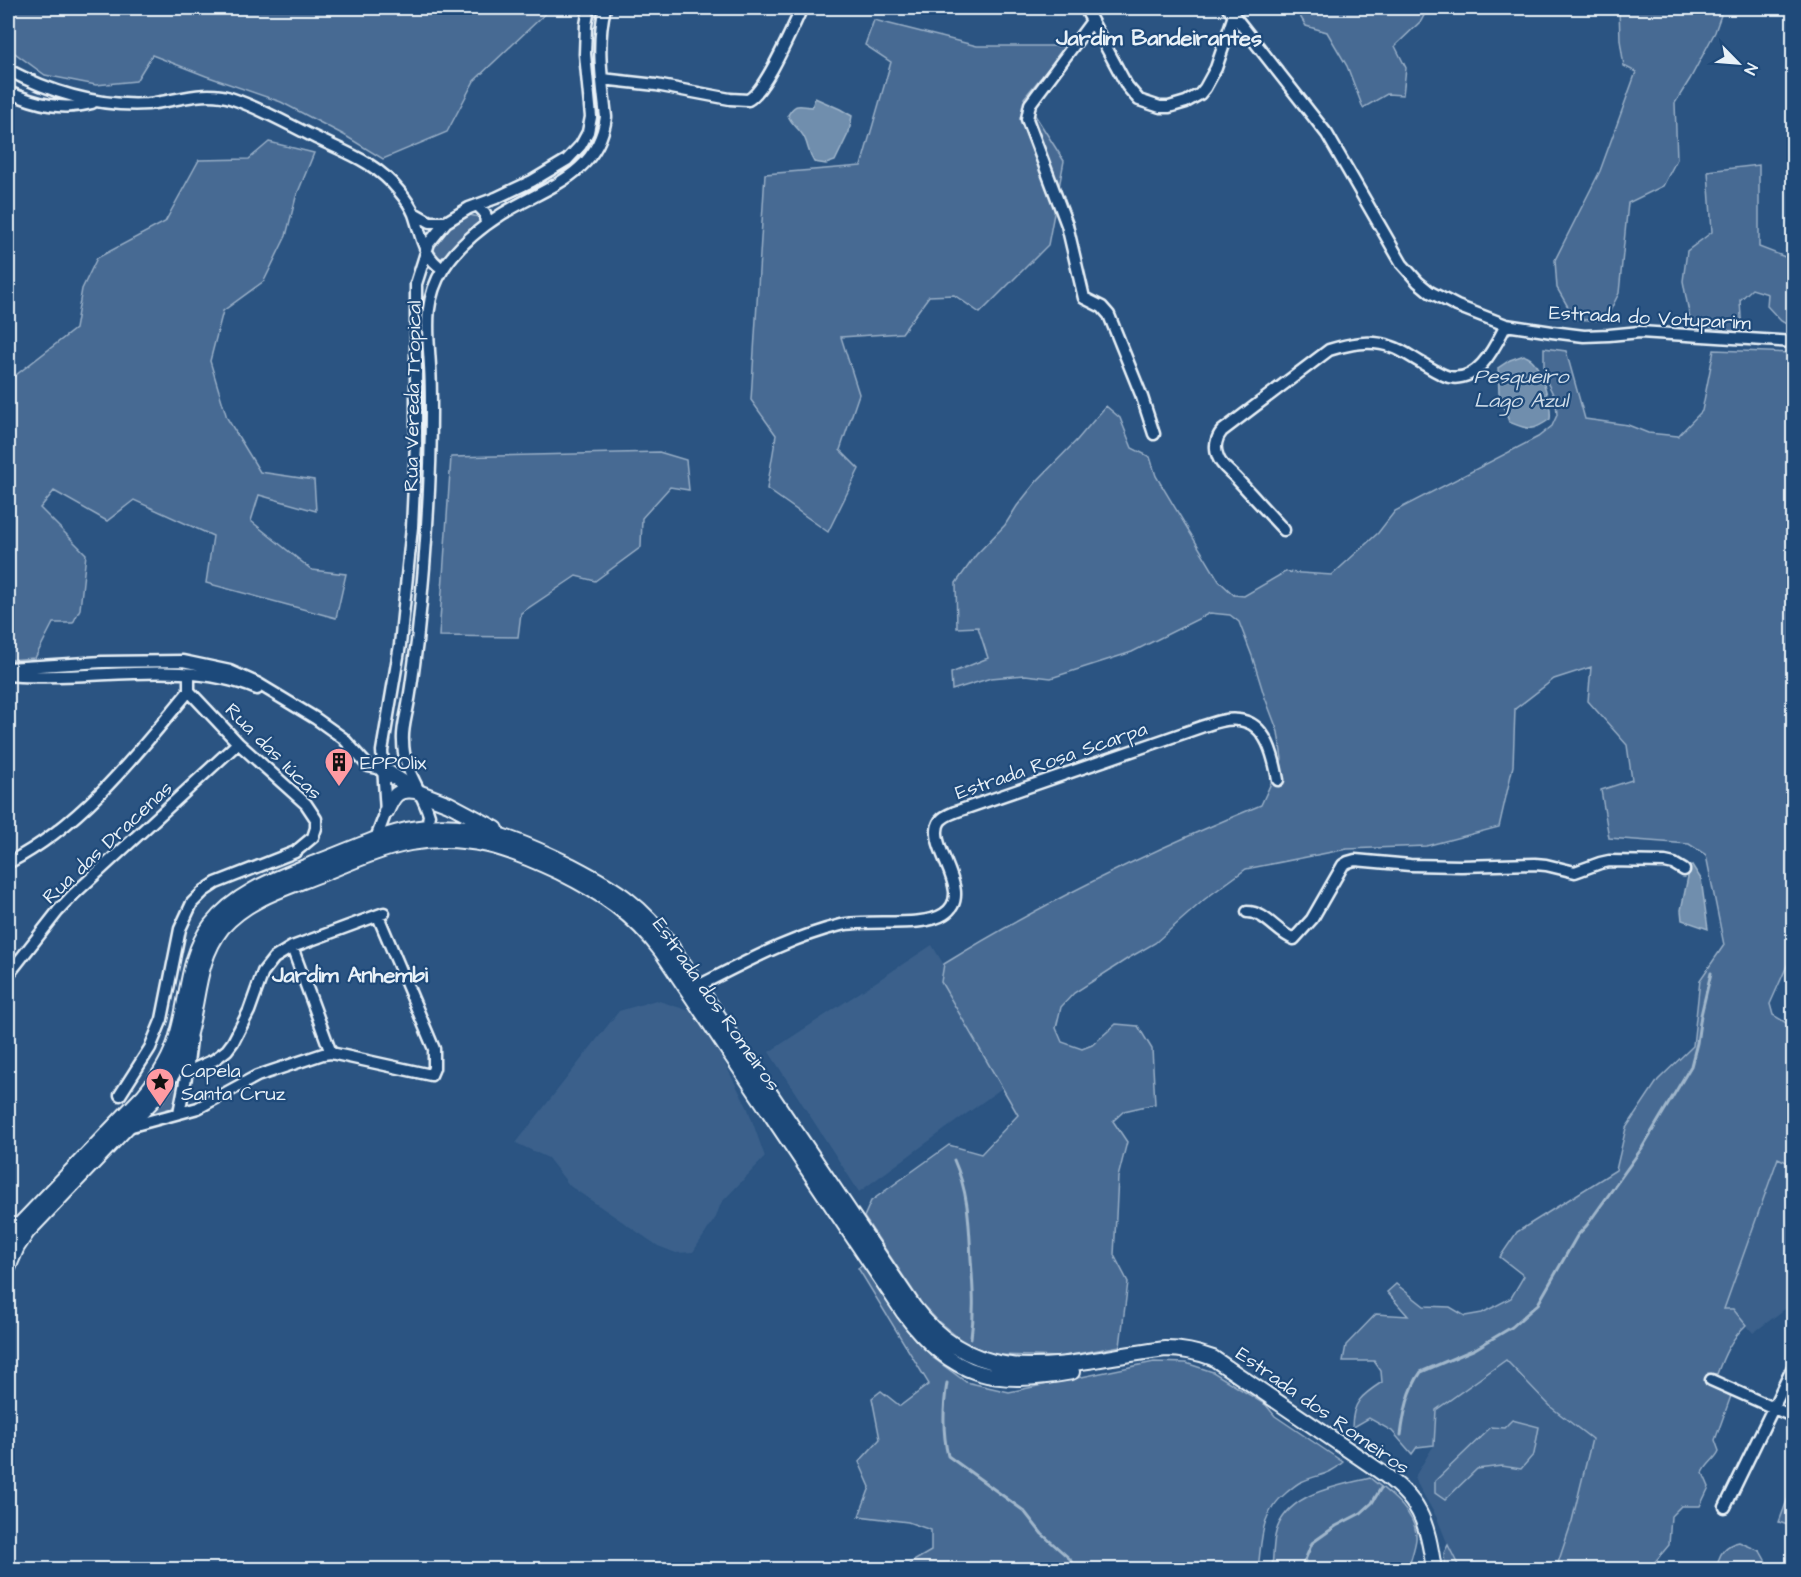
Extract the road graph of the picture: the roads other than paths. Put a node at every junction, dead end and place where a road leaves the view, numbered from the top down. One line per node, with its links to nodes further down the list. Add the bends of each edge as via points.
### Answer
1 (589, 8): 13 (street, Rua Vereda Tropical, via 585,54 591,117 585,139 572,155 550,171)
2 (605, 8): 10 (street, Rua Vereda Tropical, via 600,40)
3 (802, 8): 10 (street, via 764,81 748,100)
4 (1085, 8): 6 (street)
5 (1231, 11): 7 (street, Estrada do Votuparim); 8 (street)
6 (1092, 21): 8 (street, via 1127,86 1139,100 1160,107 1186,102 1200,94 1210,80); 21 (street, via 1030,104 1027,119 1067,225 1084,298 1109,315)
7 (1244, 27): 8 (street); 19 (street, Estrada do Votuparim, via 1327,134 1409,273 1444,300)
8 (1225, 41)
9 (8, 70): 12 (street, via 51,90)
10 (602, 79): 16 (street, Rua Vereda Tropical, via 605,128 588,160 562,181)
11 (8, 92): 12 (street, via 64,108)
12 (96, 102): 14 (street, via 148,104 201,94 231,98 367,162 400,192)
13 (477, 205): 15 (street, Rua Vereda Tropical); 16 (street, via 485,213)
14 (414, 213): 15 (street, via 430,222); 17 (street)
15 (446, 222): 17 (street, Rua Vereda Tropical)
16 (486, 225): 18 (street, Rua Vereda Tropical)
17 (426, 250): 18 (street); 30 (street, Rua Vereda Tropical, via 415,293 417,434 411,540)
18 (443, 269): 32 (street, Rua Vereda Tropical, via 428,308 428,503 418,632 402,739 408,770)
19 (1506, 325): 20 (street, Estrada do Votuparim, via 1584,336 1640,332); 22 (street, via 1484,363 1458,377 1442,374 1380,344 1348,344 1329,350 1222,431 1216,447 1218,458)
20 (1794, 342)
21 (1154, 434)
22 (1284, 530)
23 (151, 667): 24 (street); 25 (street); 26 (street); 28 (street, via 183,661 230,670)
24 (8, 668)
25 (189, 674): 27 (street); 28 (street, via 226,679)
26 (8, 675)
27 (189, 691): 29 (street, Rua das Iúcas); 37 (street, via 97,795 48,838)
28 (277, 696): 30 (street, via 337,733 368,766)
29 (238, 743): 41 (street, Rua das Dracenas, via 57,911); 46 (street, Rua das Iúcas, via 306,804 316,819 313,837 295,852 216,883 192,903 180,929 162,1019 150,1048)
30 (382, 769): 32 (main road); 33 (street, Rua Vereda Tropical)
31 (1278, 780): 42 (street, Estrada Rosa Scarpa, via 1269,747 1258,728 1241,720 1230,720 955,812 939,822 938,827 941,849 956,890 953,906 943,915 829,928)
32 (418, 792): 33 (main road, via 410,790 393,796); 34 (street, Rua Vereda Tropical, via 429,815); 35 (main road)
33 (386, 812): 36 (street)
34 (427, 827): 35 (main road, Estrada dos Romeiros, via 468,828); 36 (main road, Estrada dos Romeiros, via 397,833)
35 (516, 840): 42 (main road, Estrada dos Romeiros, via 587,874 629,900 664,937)
36 (379, 845): 43 (main road, Estrada dos Romeiros, via 269,895 229,921 205,959); 49 (main road, Estrada dos Romeiros, via 264,885 221,913 194,955 177,1036 161,1073); 51 (main road, Estrada dos Romeiros, via 450,840 502,848 581,883 630,916 662,951 909,1320 948,1358 999,1378 1029,1379 1087,1369)
37 (8, 863)
38 (1684, 870): 39 (street, via 1665,862 1609,861 1575,872 1535,864 1461,866 1355,860 1343,865 1312,919 1294,939 1256,912)
39 (1247, 912)
40 (292, 947): 44 (street); 44 (street, via 381,914 434,1049 435,1063 429,1076); 45 (street, via 268,964 249,1011 227,1050)
41 (8, 975)
42 (698, 986): 51 (main road, Estrada dos Romeiros, via 912,1306 943,1339 971,1355 1015,1366 1049,1366)
43 (191, 1025): 45 (street); 48 (main road, Estrada dos Romeiros, via 170,1079)
44 (331, 1053): 47 (street, via 257,1076 208,1104)
45 (187, 1072): 47 (street)
46 (120, 1095)
47 (178, 1113): 48 (street)
48 (128, 1127): 50 (main road, Estrada dos Romeiros, via 23,1237)
49 (8, 1237)
50 (8, 1268)
51 (1137, 1353): 57 (main road, Estrada dos Romeiros, via 1183,1349 1214,1358 1392,1480 1420,1512 1430,1540)
52 (1794, 1365): 54 (street)
53 (1711, 1380): 54 (street)
54 (1773, 1407): 55 (street); 56 (street)
55 (1794, 1417)
56 (1725, 1507)
57 (1434, 1569)

